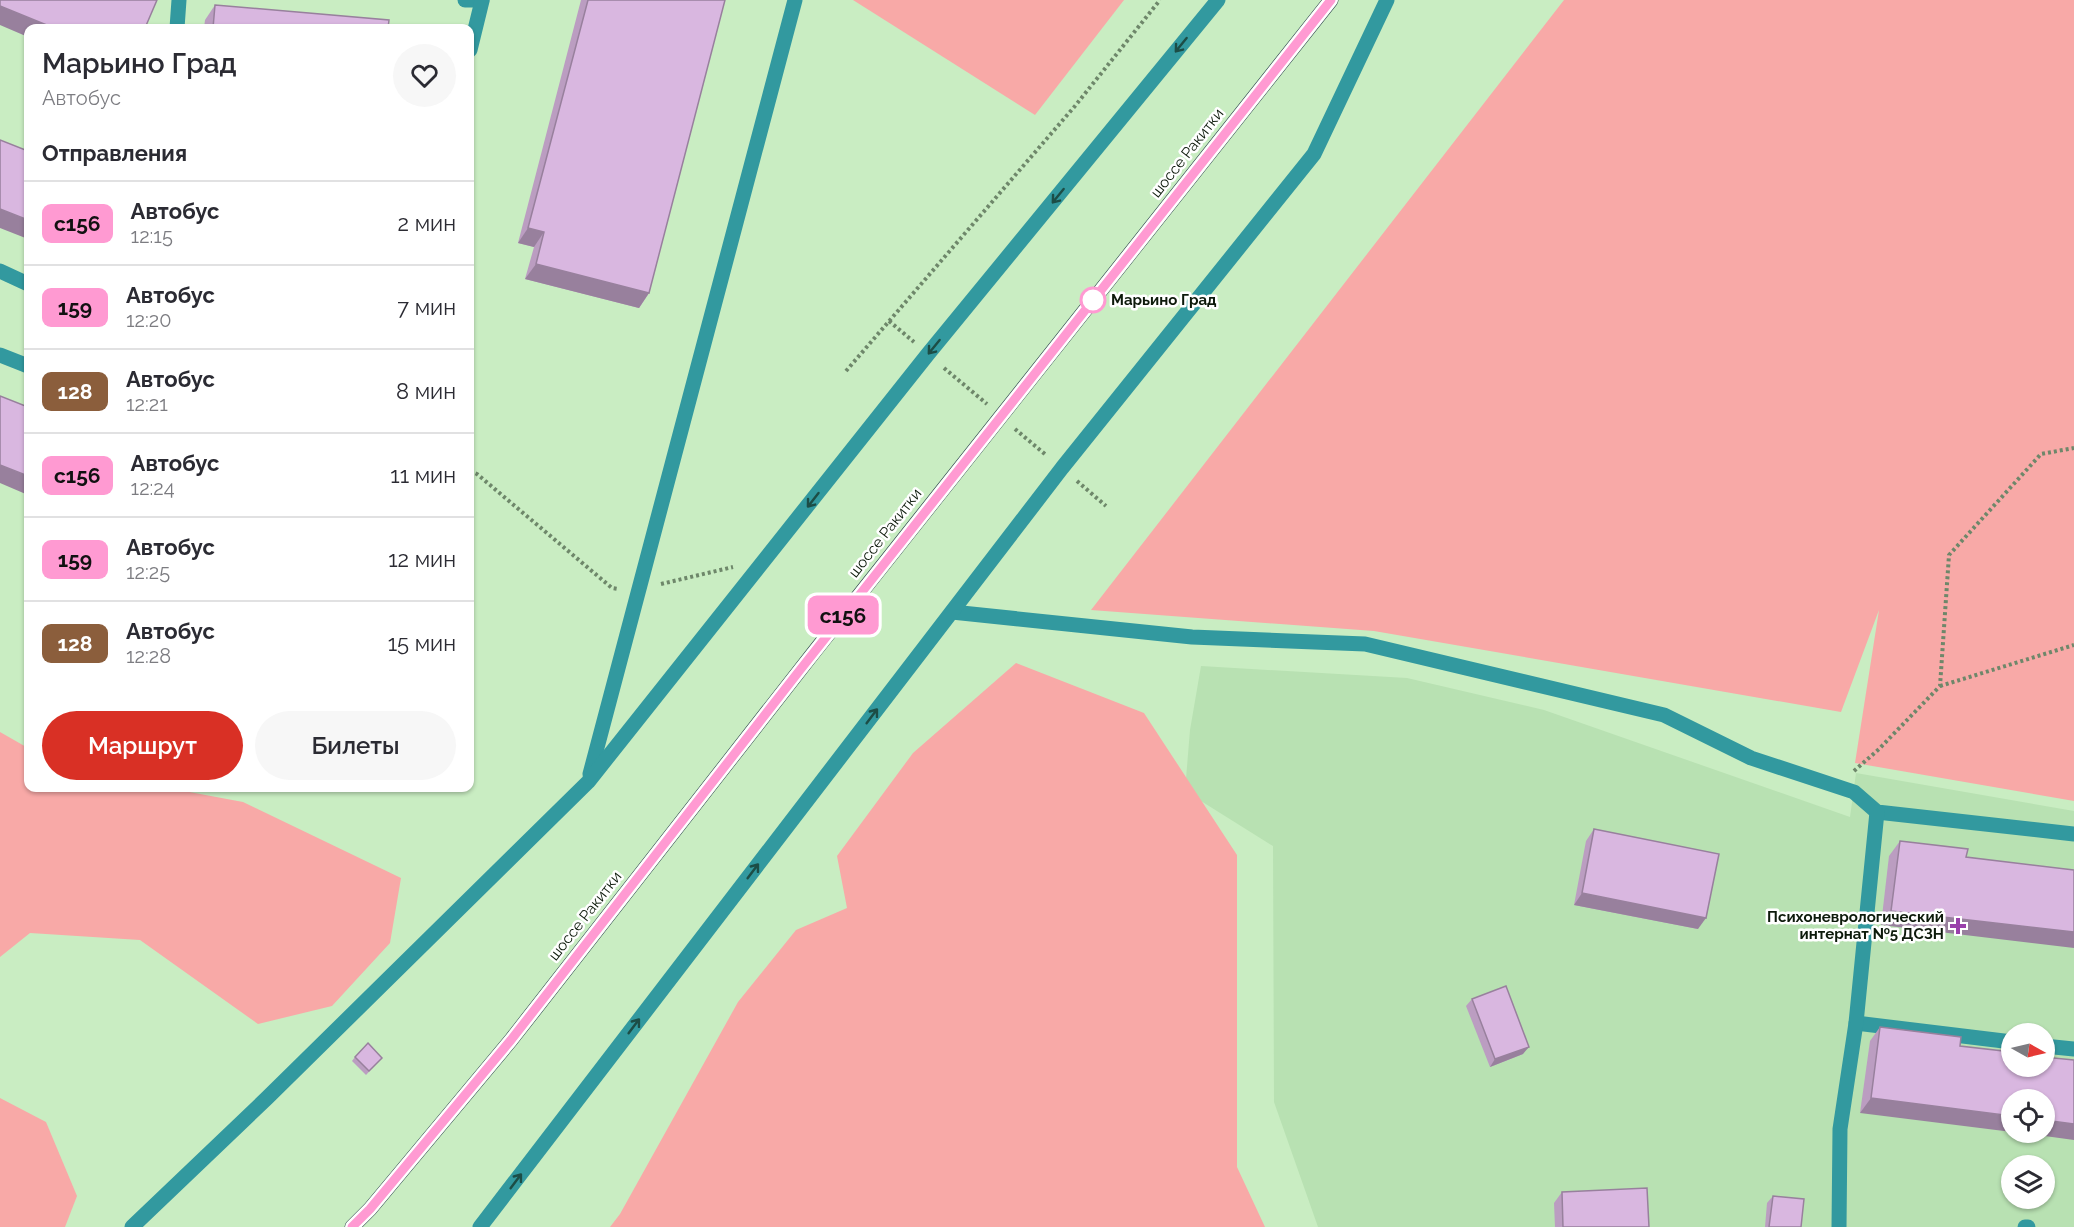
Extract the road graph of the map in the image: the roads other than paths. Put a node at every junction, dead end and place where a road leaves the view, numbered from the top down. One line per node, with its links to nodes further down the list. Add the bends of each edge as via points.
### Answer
1 (179, 0): 8 (street)
2 (465, 0): 7 (street)
3 (795, 0): 15 (street)
4 (1218, 0): 15 (street, one-way to 15, via 936,345)
5 (1331, 0): 23 (main road, шоссе Ракитки, via 511,1040)
6 (1387, 0): 14 (street, via 1314,154)
7 (482, 1): 9 (street)
8 (177, 24)
9 (474, 34)
10 (0, 271): 11 (street)
11 (24, 282)
12 (0, 355): 13 (street)
13 (24, 364)
14 (952, 612): 16 (street, via 1192,637 1365,644 1664,715 1751,758 1854,792); 24 (street, one-way to 14)
15 (588, 782): 22 (street)
16 (1877, 812): 17 (street); 18 (street)
17 (2074, 834)
18 (1857, 1023): 19 (street); 25 (street, via 1840,1129)
19 (2001, 1041)
20 (2055, 1047): 21 (street)
21 (2074, 1050)
22 (132, 1227)
23 (352, 1227)
24 (480, 1227)
25 (1839, 1227)

